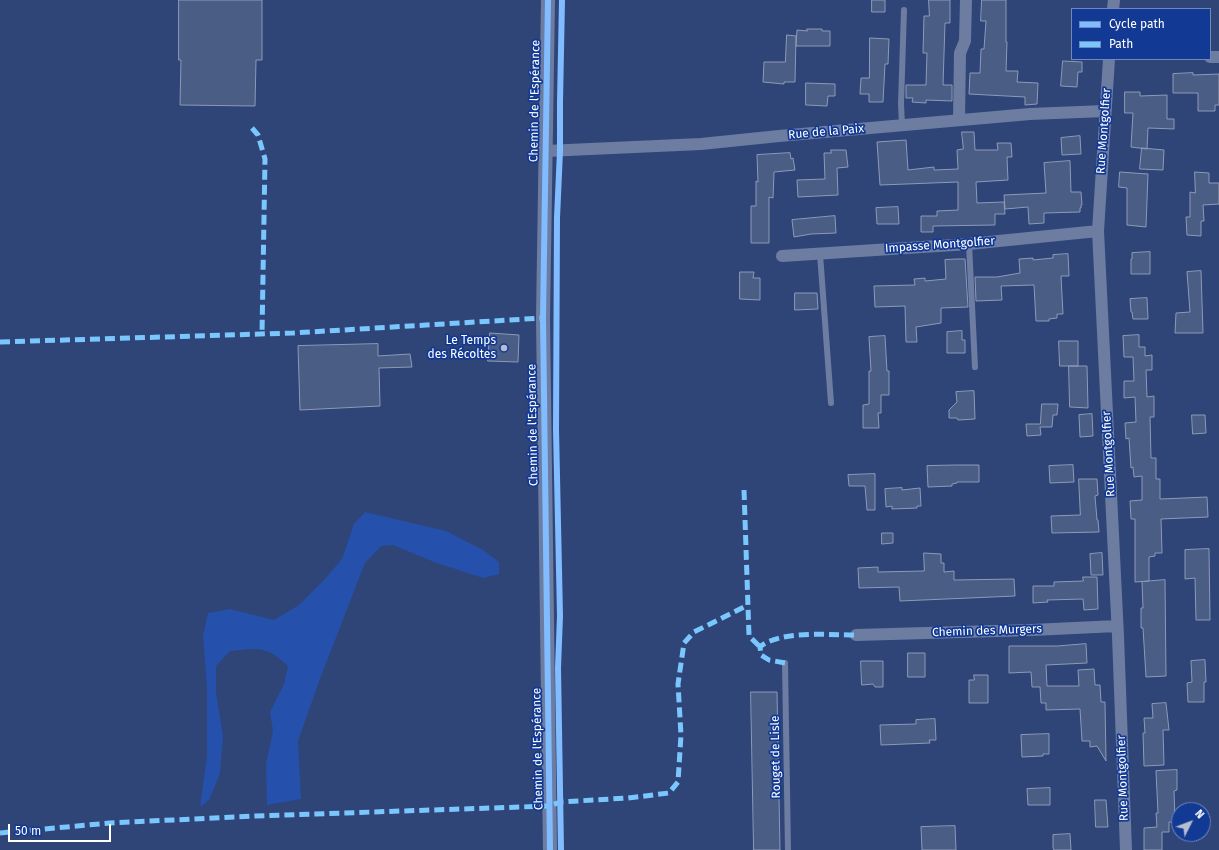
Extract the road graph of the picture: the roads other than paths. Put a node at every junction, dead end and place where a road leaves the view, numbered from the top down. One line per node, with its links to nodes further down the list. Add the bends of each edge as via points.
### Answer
1 (548, 0): 8 (street, Chemin de l'Espérance)
2 (966, 0): 6 (street, via 965,41 960,54)
3 (904, 10): 7 (lane)
4 (1109, 60): 5 (street, Rue Montgolfier)
5 (1105, 111): 6 (street, Rue de la Paix); 9 (street, Rue Montgolfier)
6 (959, 120): 7 (street, Rue de la Paix)
7 (902, 126): 8 (street, Rue de la Paix, via 701,144)
8 (546, 152): 18 (street, Chemin de l'Espérance, via 542,318)
9 (1098, 231): 10 (street, Impasse Montgolfier); 15 (street, Rue Montgolfier)
10 (969, 244): 11 (street, Impasse Montgolfier); 13 (lane)
11 (820, 254): 12 (street, Impasse Montgolfier); 14 (lane)
12 (782, 256)
13 (975, 367)
14 (831, 403)
15 (1118, 626): 16 (street, Chemin des Murgers); 20 (street, Rue Montgolfier)
16 (856, 635)
17 (785, 663): 19 (lane, Rouget de Lisle)
18 (550, 850)
19 (788, 850)
20 (1126, 850)

